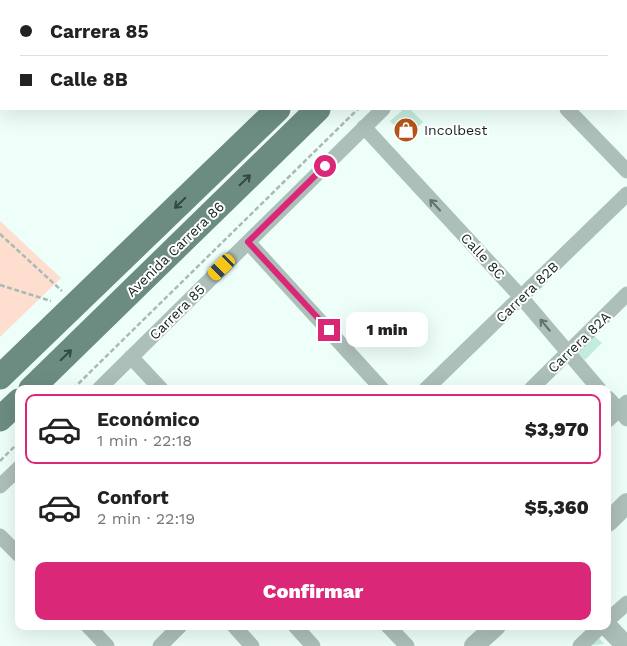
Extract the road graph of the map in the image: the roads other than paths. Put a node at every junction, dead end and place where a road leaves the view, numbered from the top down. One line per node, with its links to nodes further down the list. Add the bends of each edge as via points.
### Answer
1 (277, 110): 13 (main road, one-way to 13)
2 (317, 110): 14 (main road, Avenida Carrera 86, one-way to 2)
3 (382, 110): 5 (street, Carrera 85)
4 (568, 110): 6 (street)
5 (364, 128): 8 (street, Carrera 85); 10 (street, Calle 8C, one-way to 5)
6 (627, 171)
7 (627, 194): 10 (street, Carrera 82B)
8 (248, 242): 12 (street, Carrera 85); 17 (street)
9 (627, 294): 11 (street, Carrera 82A)
10 (521, 297): 11 (street, Calle 8C, one-way to 10); 18 (street, Carrera 82B)
11 (567, 353): 19 (street, Carrera 82A); 20 (street, Calle 8C)
12 (131, 357): 15 (street, Carrera 85); 16 (street)
13 (0, 377)
14 (35, 385)
15 (103, 385)
16 (157, 385)
17 (378, 385)
18 (430, 385)
19 (535, 385)
20 (595, 385)
21 (611, 402): 23 (street)
22 (15, 405): 24 (main road)
23 (620, 413)
24 (0, 419)
25 (15, 472): 26 (street)
26 (0, 486)
27 (627, 503): 28 (street)
28 (611, 519)
29 (0, 536): 30 (street)
30 (15, 551)
31 (627, 603): 32 (street)
32 (611, 617)
33 (92, 630): 41 (street)
34 (176, 630): 42 (street)
35 (238, 630): 43 (street)
36 (299, 630): 44 (street)
37 (394, 630): 45 (street)
38 (492, 630): 46 (street)
39 (597, 630): 47 (street)
40 (611, 630): 48 (street)
41 (107, 646)
42 (161, 646)
43 (252, 646)
44 (313, 646)
45 (407, 646)
46 (474, 646)
47 (580, 646)
48 (626, 646)

